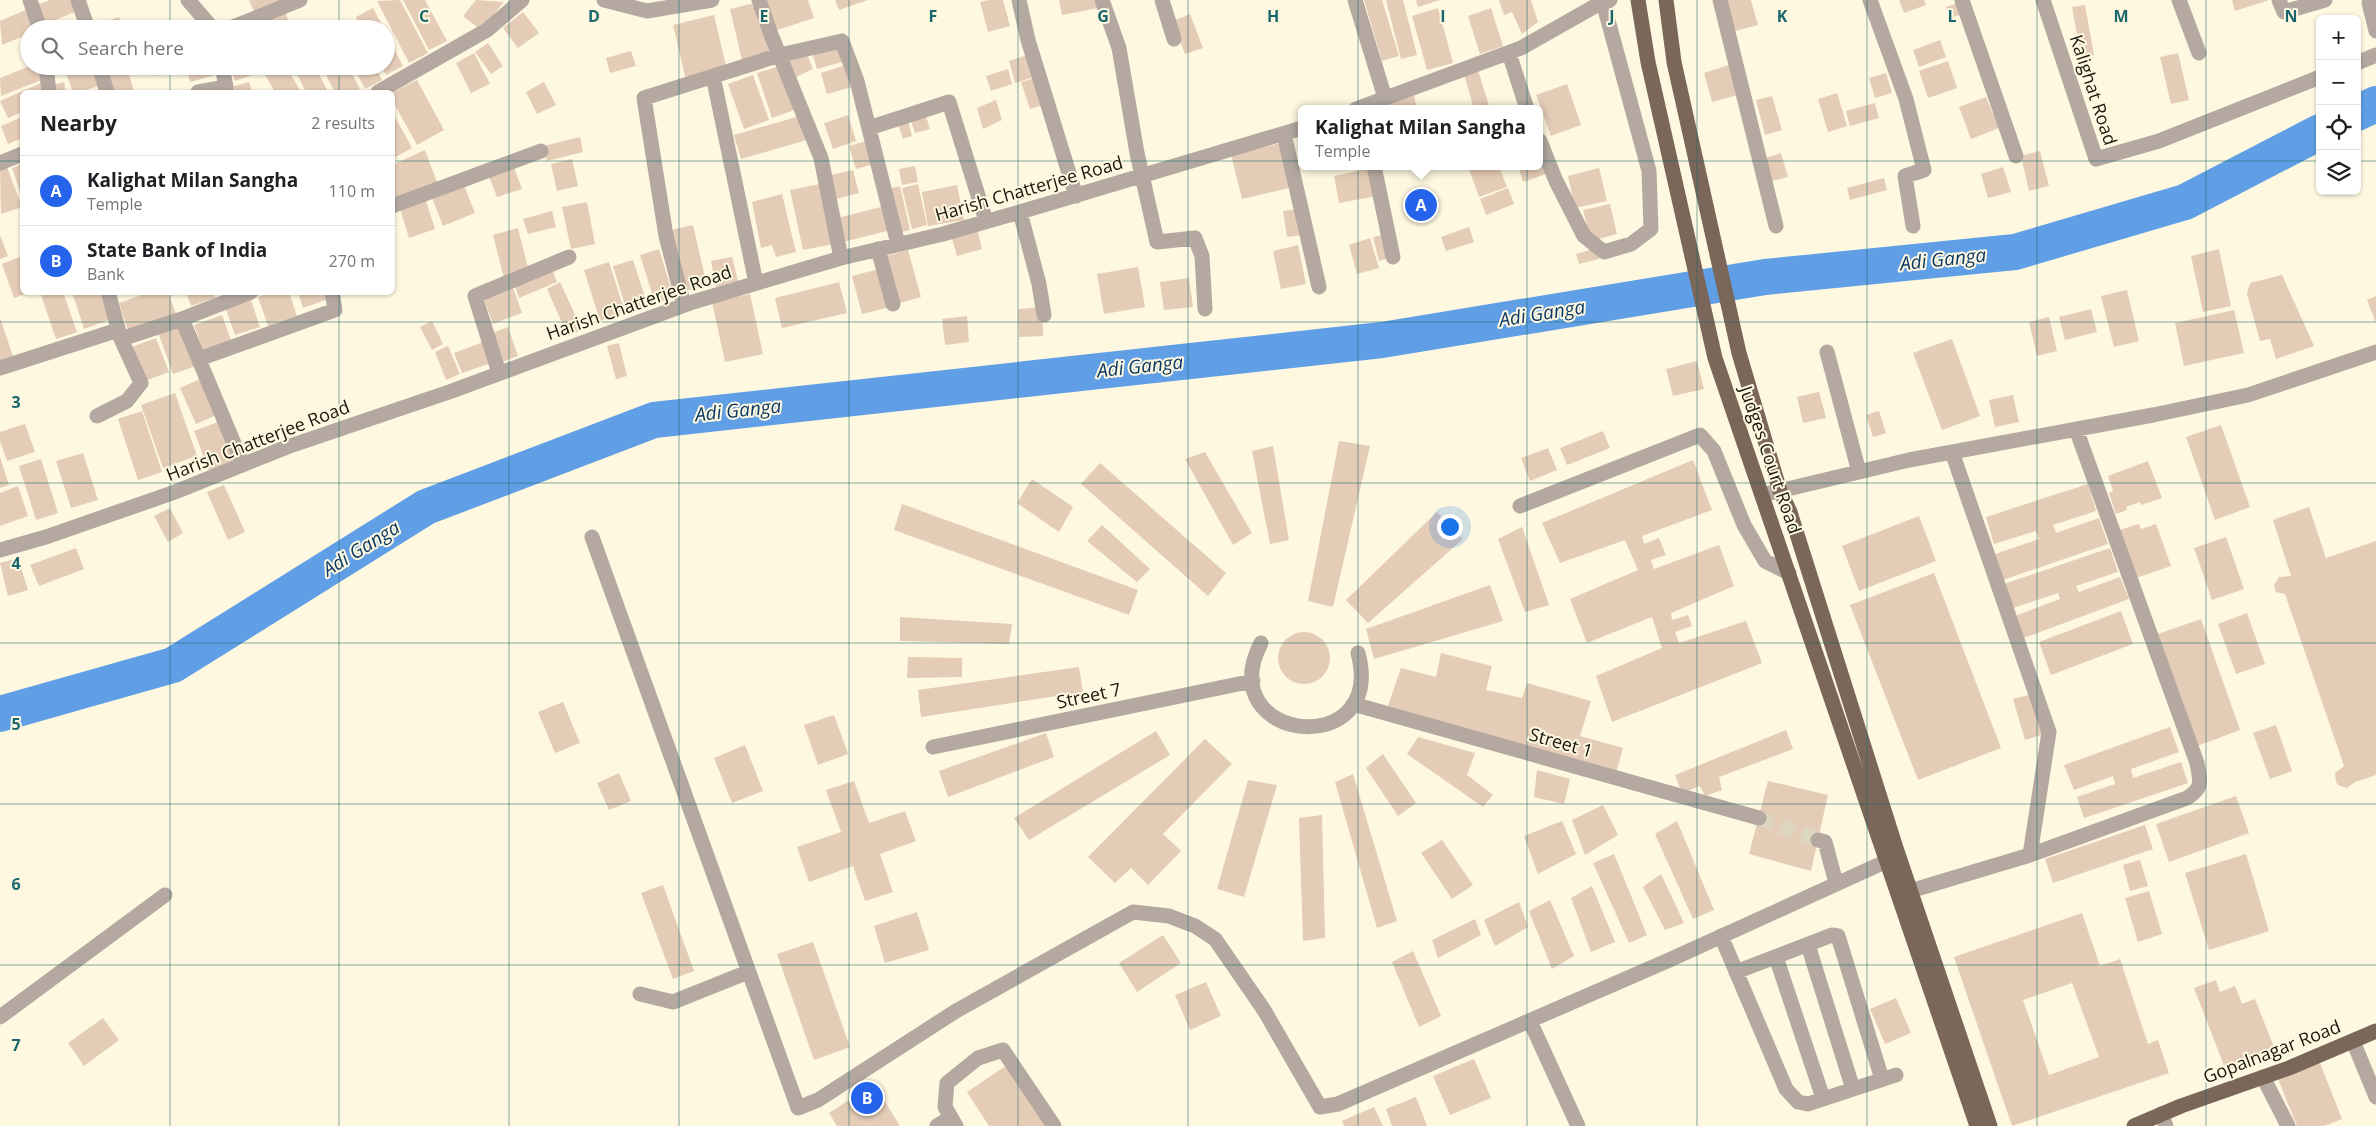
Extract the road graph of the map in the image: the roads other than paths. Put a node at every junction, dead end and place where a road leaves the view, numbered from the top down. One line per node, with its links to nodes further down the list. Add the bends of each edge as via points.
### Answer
1 (30, 0): 24 (street)
2 (78, 0): 25 (street)
3 (188, 0): 26 (street)
4 (300, 0): 27 (street)
5 (522, 0): 43 (street, via 488,30)
6 (604, 0): 22 (street, via 647,11)
7 (759, 0): 32 (street)
8 (1019, 0): 57 (street, via 1028,40)
9 (1102, 0): 56 (street, via 1119,48)
10 (1162, 0): 29 (street)
11 (1355, 0): 44 (street)
12 (1638, 0): 90 (main road, Judges Court Road, via 1648,62 1715,358)
13 (1666, 0): 89 (main road, Judges Court Road, via 1674,62 1738,353)
14 (1720, 0): 61 (street)
15 (1870, 0): 62 (street, via 1906,99 1924,170 1905,176)
16 (1962, 0): 53 (street)
17 (2043, 0): 39 (street, Kalighat Road, via 2096,159 2159,141)
18 (2179, 0): 31 (street)
19 (2279, 0): 20 (street, via 2284,12)
20 (2325, 0)
21 (2371, 0): 28 (street)
22 (709, 1)
23 (1607, 1): 30 (street); 50 (street, via 1649,171 1651,229 1631,244 1604,252 1584,236)
24 (37, 20)
25 (85, 20)
26 (205, 20)
27 (250, 20)
28 (2376, 30)
29 (1174, 39)
30 (1509, 53): 44 (street); 46 (street)
31 (2199, 53)
32 (780, 55): 38 (street); 47 (street, via 842,41); 67 (street, via 821,158)
33 (2376, 55): 34 (street)
34 (2361, 61)
35 (47, 75): 40 (street)
36 (101, 75): 41 (street)
37 (224, 75): 42 (street)
38 (712, 76): 68 (street); 74 (street, via 644,98 666,236)
39 (2316, 80)
40 (49, 90)
41 (105, 90)
42 (226, 90)
43 (382, 90)
44 (1385, 98): 45 (street)
45 (1368, 105)
46 (1523, 105)
47 (869, 128): 60 (street, via 949,102); 63 (street)
48 (1298, 129): 49 (street, Harish Chatterjee Road)
49 (1284, 134): 56 (street, Harish Chatterjee Road); 69 (street)
50 (1543, 148)
51 (541, 151): 58 (street)
52 (20, 155): 54 (street)
53 (2016, 156)
54 (0, 163)
55 (1375, 170): 66 (street)
56 (1143, 176): 57 (street, Harish Chatterjee Road); 75 (street, via 1156,242 1195,238 1202,256)
57 (1076, 196): 59 (street, Harish Chatterjee Road)
58 (395, 205)
59 (1020, 212): 60 (street, Harish Chatterjee Road); 76 (street)
60 (986, 221): 63 (street, Harish Chatterjee Road)
61 (1776, 226)
62 (1914, 226)
63 (898, 244): 64 (street, Harish Chatterjee Road)
64 (878, 249): 67 (street, Harish Chatterjee Road); 73 (street)
65 (569, 257): 83 (street, via 475,296)
66 (1393, 257)
67 (841, 258): 68 (street, Harish Chatterjee Road)
68 (756, 283): 74 (street, Harish Chatterjee Road)
69 (1319, 287)
70 (109, 295): 78 (street)
71 (243, 295): 77 (street)
72 (332, 295): 81 (street, via 335,310)
73 (893, 304)
74 (684, 305): 83 (street, Harish Chatterjee Road)
75 (1205, 309)
76 (1044, 315)
77 (182, 319): 78 (street); 81 (street)
78 (120, 334): 82 (street); 84 (street, via 141,383 128,400)
79 (1826, 352): 88 (street)
80 (2376, 352): 85 (street, via 2248,395)
81 (199, 359): 87 (street)
82 (0, 368)
83 (499, 372): 87 (street, Harish Chatterjee Road)
84 (97, 416)
85 (2076, 429): 86 (street); 102 (street, via 2197,763 2201,784 2196,793 2187,798)
86 (1952, 452): 88 (street); 102 (street, via 2049,732)
87 (243, 465): 93 (street, Harish Chatterjee Road, via 46,537)
88 (1859, 472): 89 (street)
89 (1780, 491): 90 (street); 105 (main road, Judges Court Road, via 1790,512)
90 (1762, 495): 94 (main road, Judges Court Road)
91 (1520, 506): 94 (street, via 1700,435 1714,451 1744,525 1765,561)
92 (592, 537): 110 (street)
93 (0, 550)
94 (1789, 573): 103 (main road, Judges Court Road)
95 (1261, 643): 97 (street, via 1252,667)
96 (1358, 653): 98 (street, via 1362,680)
97 (1252, 681): 98 (street, via 1262,705 1282,722 1295,727 1308,729 1333,722); 99 (street, Street 7)
98 (1352, 704): 100 (street, Street 1)
99 (933, 747)
100 (1758, 818)
101 (1818, 840): 104 (street, via 1825,842)
102 (2030, 855): 105 (street)
103 (1887, 861): 104 (street); 125 (main road, Judges Court Road)
104 (1836, 883): 107 (street)
105 (1910, 891): 126 (main road, Judges Court Road)
106 (165, 895): 113 (street)
107 (1721, 936): 111 (street); 114 (street)
108 (1808, 945): 109 (street); 118 (street); 118 (street, via 1838,936 1889,1077)
109 (1776, 957): 111 (street); 120 (street)
110 (748, 972): 112 (street, via 674,1002); 114 (street, via 798,1108 818,1100 956,1011 1133,912 1169,916 1195,926 1215,939 1264,1010 1320,1107 1338,1104)
111 (1736, 972): 120 (street, via 1786,1089 1798,1102 1808,1104)
112 (640, 994)
113 (0, 1017)
114 (1530, 1021): 124 (street)
115 (2376, 1031): 116 (main road, Gopalnagar Road)
116 (2353, 1040): 117 (main road, Gopalnagar Road); 119 (street)
117 (2263, 1077): 121 (main road, Gopalnagar Road, via 2182,1106); 128 (street)
118 (1853, 1089): 120 (street)
119 (2376, 1097)
120 (1823, 1098)
121 (2164, 1120): 127 (main road, Gopalnagar Road)
122 (948, 1123): 123 (street, via 945,1107 947,1083 978,1058 1003,1050)
123 (1054, 1126)
124 (1578, 1126)
125 (1978, 1126)
126 (1990, 1126)
127 (2134, 1126)
128 (2288, 1126)

